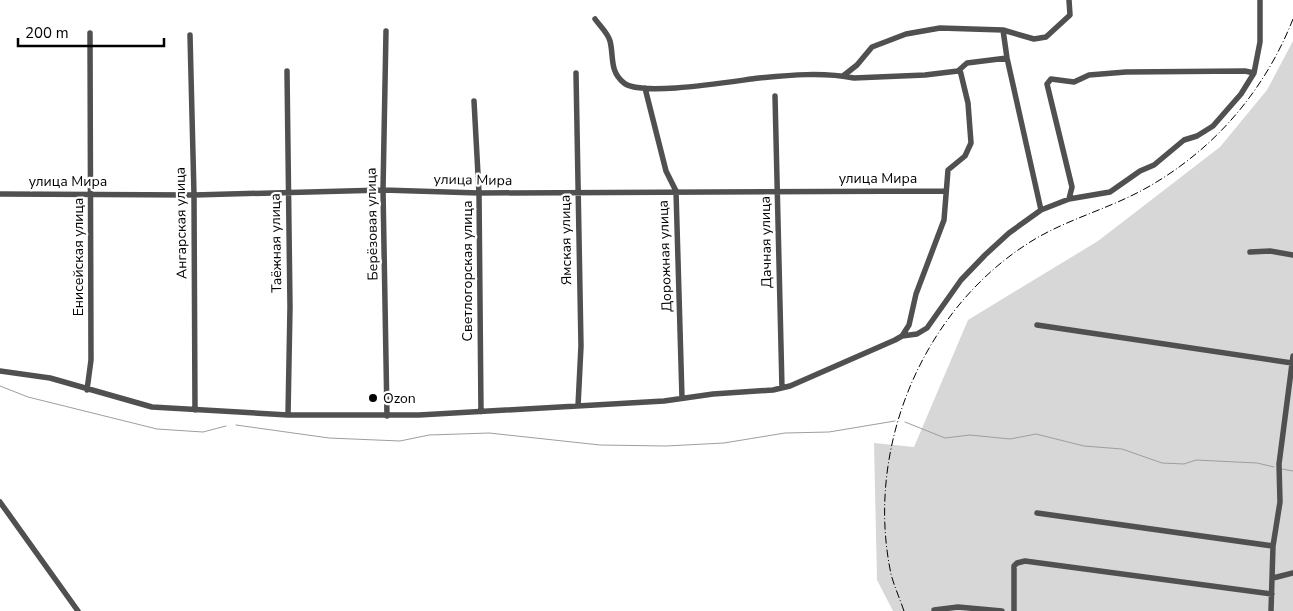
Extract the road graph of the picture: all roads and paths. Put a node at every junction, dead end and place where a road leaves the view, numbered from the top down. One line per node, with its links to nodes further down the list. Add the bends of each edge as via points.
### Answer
1 (1069, 0): 4 (street, via 1070,15 1046,38 1034,39)
2 (1260, 0): 12 (street, via 1260,42)
3 (595, 19): 14 (street, via 608,35 612,66 618,76 629,86)
4 (1003, 30): 8 (street); 13 (street, via 940,28 906,34 872,47 858,65)
5 (386, 31): 17 (street, Берёзовая улица)
6 (90, 33): 25 (street, Енисейская улица)
7 (190, 35): 26 (street, Ангарская улица)
8 (1007, 58): 9 (street, via 967,63); 28 (street)
9 (960, 70): 13 (street, via 907,76); 20 (street, via 972,137 965,156 948,170)
10 (287, 71): 21 (street, Таёжная улица)
11 (576, 73): 22 (street, Ямская улица)
12 (1254, 73): 27 (street, via 1241,94 1213,126 1184,140 1154,165 1110,192); 27 (street, via 1126,72 1089,75 1074,82 1051,79 1047,84 1072,186)
13 (843, 76): 14 (street, via 759,78 676,88)
14 (645, 88): 19 (street, Дорожная улица, via 666,171)
15 (775, 96): 18 (street, Дачная улица)
16 (474, 100): 23 (street, Светлогорская улица)
17 (383, 190): 21 (street, улица Мира); 23 (street, улица Мира); 42 (street, Берёзовая улица)
18 (778, 190): 19 (street, улица Мира); 20 (street, улица Мира); 35 (street, Дачная улица)
19 (676, 191): 22 (street, улица Мира); 37 (street, Дорожная улица)
20 (945, 191): 32 (street, via 944,220 916,294 909,325)
21 (288, 192): 26 (street, улица Мира); 41 (street, Таёжная улица)
22 (577, 192): 23 (street, улица Мира); 38 (street, Ямская улица)
23 (479, 193): 40 (street, Светлогорская улица)
24 (0, 194): 25 (street, улица Мира)
25 (90, 194): 26 (street, улица Мира); 36 (street, Енисейская улица, via 91,365)
26 (194, 195): 39 (street, Ангарская улица)
27 (1069, 199): 28 (street)
28 (1041, 210): 32 (street, via 985,255 961,280 926,328 917,334)
29 (1250, 252): 30 (street)
30 (1293, 255)
31 (1037, 325): 33 (street)
32 (902, 336): 35 (street)
33 (1293, 360): 45 (street, via 1279,464 1280,502)
34 (0, 371): 36 (street, via 41,376)
35 (782, 388): 37 (street)
36 (87, 390): 39 (street, via 152,407)
37 (682, 398): 38 (street)
38 (578, 406): 40 (street)
39 (195, 410): 41 (street)
40 (481, 412): 42 (street)
41 (288, 415): 42 (street)
42 (387, 416)
43 (0, 502): 50 (street)
44 (1036, 513): 45 (street)
45 (1273, 546): 47 (street)
46 (1293, 573): 47 (street)
47 (1273, 578): 48 (street)
48 (1272, 594): 52 (street, via 1025,561 1014,566); 53 (street)
49 (934, 610): 51 (street, via 958,607)
50 (78, 611)
51 (1002, 611)
52 (1014, 611)
53 (1271, 611)

